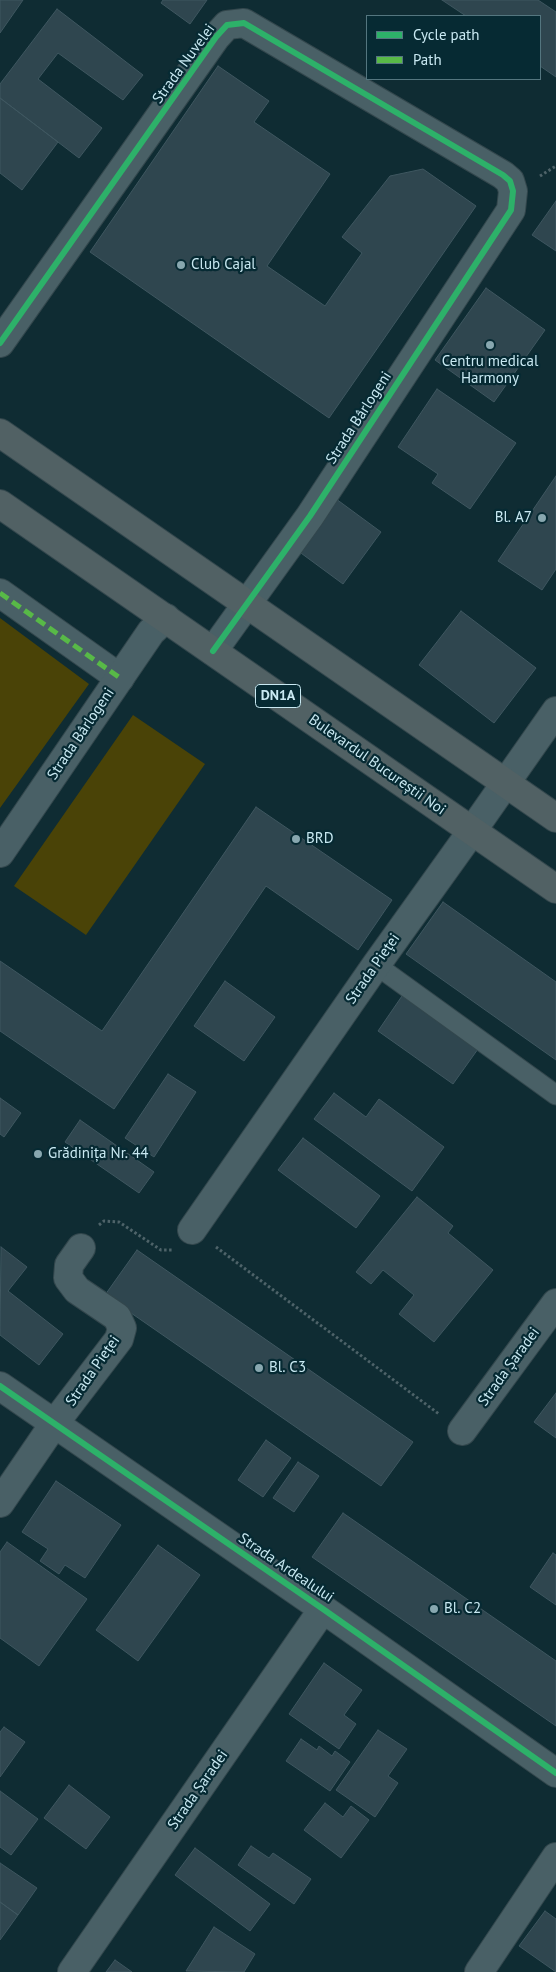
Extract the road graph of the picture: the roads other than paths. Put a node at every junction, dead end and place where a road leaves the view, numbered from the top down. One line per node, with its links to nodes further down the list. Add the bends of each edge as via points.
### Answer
1 (514, 192): 2 (street, Strada Nuvelei, via 503,175 244,23 227,25); 6 (street, Strada Bârlogeni, via 511,210 310,516)
2 (0, 343)
3 (0, 433): 6 (main road)
4 (0, 504): 7 (main road, Bulevardul Bucureștii Noi / DN1A)
5 (0, 593): 9 (street)
6 (246, 603): 8 (street, Strada Bârlogeni); 11 (main road)
7 (166, 618): 8 (main road, Bulevardul Bucureștii Noi / DN1A); 9 (street, Strada Bârlogeni, via 151,632)
8 (213, 651): 13 (main road, Bulevardul Bucureștii Noi / DN1A)
9 (120, 678): 14 (street, Strada Bârlogeni)
10 (556, 711): 11 (street, Strada Pieței)
11 (506, 782): 12 (main road); 13 (street, Strada Pieței)
12 (556, 818)
13 (472, 832): 15 (main road, Bulevardul Bucureștii Noi / DN1A); 16 (street, Strada Pieței)
14 (0, 853)
15 (556, 889)
16 (376, 965): 17 (lane); 18 (street, Strada Pieței)
17 (556, 1095)
18 (192, 1230)
19 (81, 1248): 22 (street, Strada Pieței, via 69,1265 68,1278 77,1290 117,1317 122,1328 119,1339)
20 (556, 1303): 23 (street, Strada Șaradei)
21 (0, 1386): 22 (street, Strada Ardealului)
22 (54, 1424): 24 (street, Strada Pieței); 25 (street, Strada Ardealului)
23 (462, 1431)
24 (0, 1502)
25 (323, 1609): 26 (street, Strada Ardealului); 28 (street, Strada Șaradei)
26 (556, 1773)
27 (556, 1857): 29 (street)
28 (72, 1972)
29 (479, 1972)

